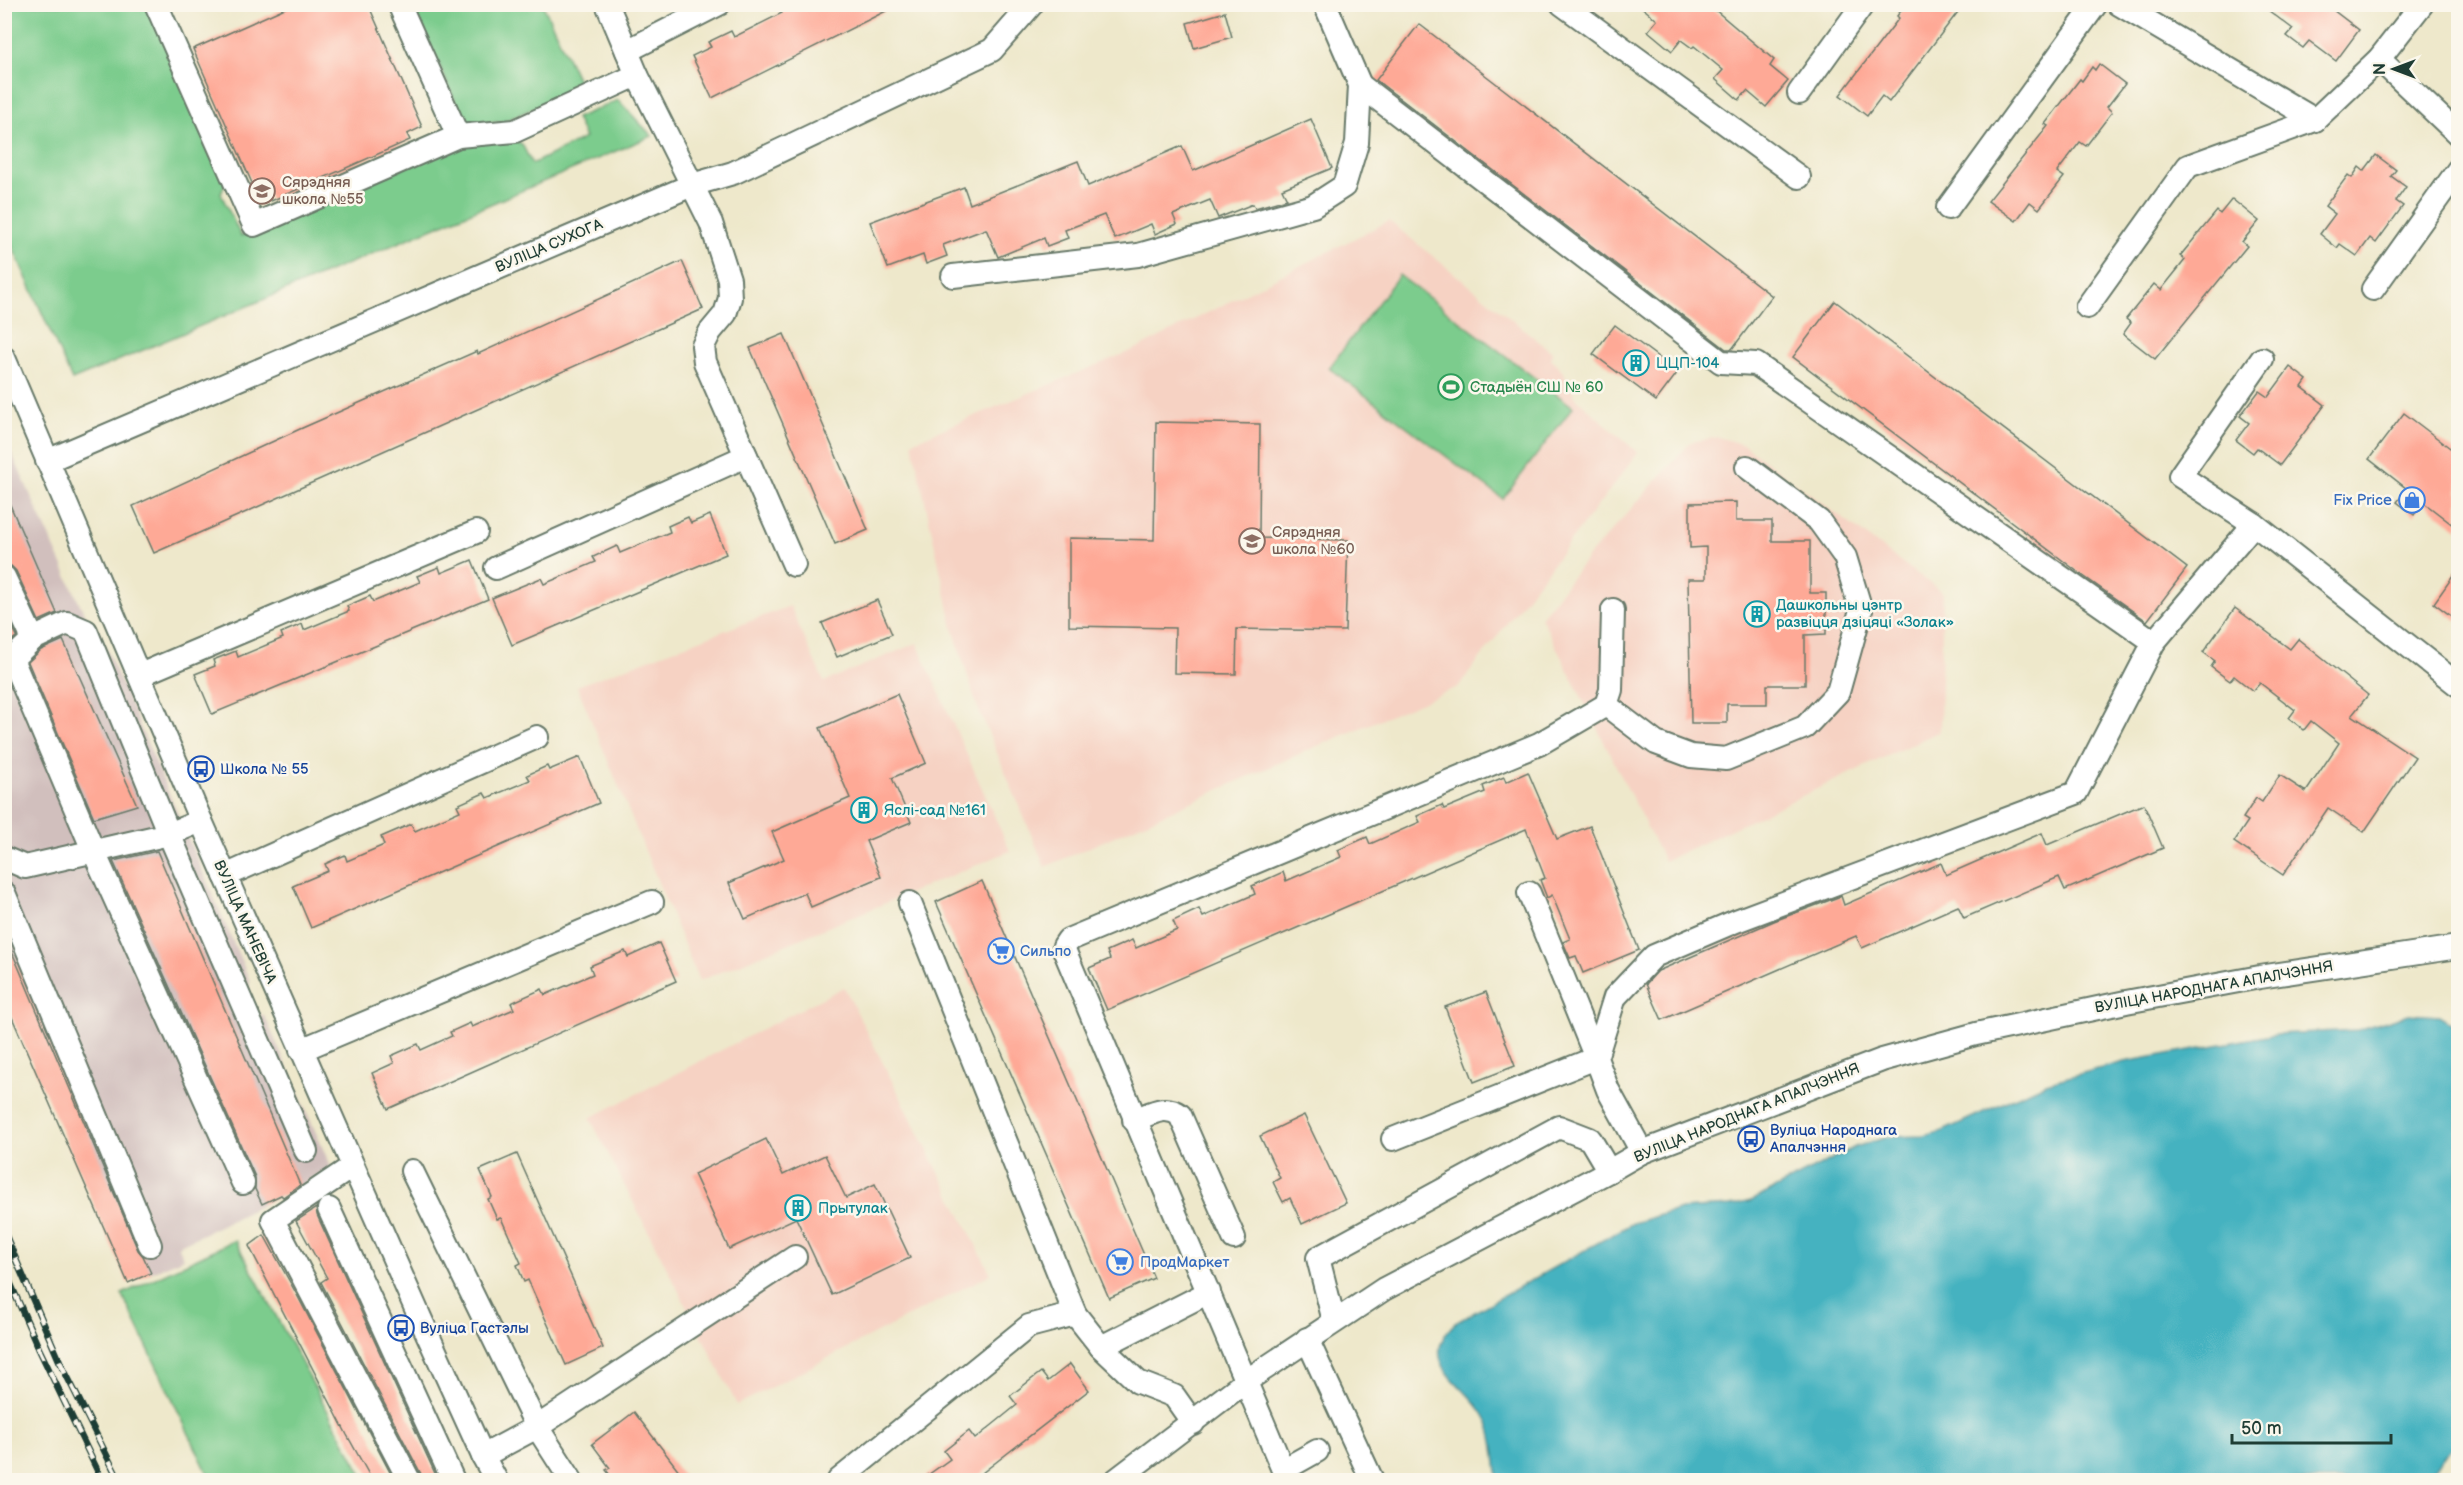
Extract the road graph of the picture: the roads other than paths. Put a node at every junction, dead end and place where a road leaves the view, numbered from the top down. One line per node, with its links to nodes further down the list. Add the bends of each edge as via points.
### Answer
1 (156, 4): 19 (street, via 254,225)
2 (399, 4): 19 (street)
3 (607, 4): 12 (street)
4 (719, 4): 12 (street)
5 (1032, 4): 22 (street, ВУЛІЦА СУХОГА, via 992,50 733,173)
6 (1325, 4): 15 (street)
7 (1562, 4): 21 (street)
8 (1863, 4): 16 (street)
9 (2096, 4): 23 (street)
10 (2119, 4): 17 (street)
11 (2422, 4): 13 (street)
12 (627, 51): 14 (street)
13 (2379, 59): 17 (street); 18 (street)
14 (637, 75): 19 (street, via 515,131); 22 (street)
15 (1360, 85): 24 (street, via 1357,143 1344,186 1313,206 1138,255); 39 (street, via 1721,362 1756,364)
16 (1799, 93)
17 (2315, 120): 26 (street, via 2188,166)
18 (2458, 134)
19 (458, 136)
20 (2458, 170): 25 (street)
21 (1799, 177)
22 (692, 185): 29 (street, via 711,223 729,279 730,298 725,314 703,346 705,362); 30 (street, ВУЛІЦА СУХОГА)
23 (1948, 208)
24 (953, 276)
25 (2373, 289)
26 (2087, 307)
27 (4, 358): 30 (street, ВУЛІЦА МАНЕВІЧА)
28 (2262, 359): 32 (street, via 2180,476)
29 (746, 456): 34 (street); 35 (street)
30 (48, 461): 40 (street, ВУЛІЦА МАНЕВІЧА)
31 (1748, 467): 42 (street, via 1819,521 1845,557 1861,610 1839,692 1805,727 1726,759 1691,756 1656,744)
32 (2254, 524): 39 (street); 41 (street)
33 (476, 532): 40 (street)
34 (794, 566)
35 (496, 568)
36 (4, 577): 38 (street)
37 (1613, 610): 42 (street, via 1611,690)
38 (33, 639): 45 (street, via 67,623 86,631); 46 (street, via 12,659)
39 (2154, 642): 55 (street, via 2076,793 1736,921 1654,956 1615,997)
40 (140, 675): 44 (street, ВУЛІЦА МАНЕВІЧА)
41 (2458, 685)
42 (1606, 705): 56 (street, via 1539,744 1068,940 1065,952)
43 (537, 737): 48 (street)
44 (201, 821): 45 (street); 48 (street, ВУЛІЦА МАНЕВІЧА)
45 (169, 834): 46 (street); 58 (street)
46 (93, 850): 47 (street); 63 (street)
47 (15, 862): 50 (street)
48 (225, 876): 54 (street, ВУЛІЦА МАНЕВІЧА)
49 (1529, 893): 55 (street)
50 (6, 898): 66 (street)
51 (652, 902): 54 (street)
52 (910, 903): 69 (street)
53 (2458, 947): 59 (street, ВУЛІЦА НАРОДНАГА АПАЛЧЭННЯ, via 2249,979 1976,1034 1882,1060)
54 (301, 1050): 60 (street, ВУЛІЦА МАНЕВІЧА)
55 (1596, 1058): 57 (street); 59 (street, via 1608,1090)
56 (1134, 1120): 65 (street, via 1163,1109 1180,1115); 68 (street)
57 (1394, 1139)
58 (306, 1151)
59 (1642, 1152): 62 (street, ВУЛІЦА НАРОДНАГА АПАЛЧЭННЯ)
60 (353, 1166): 77 (street, ВУЛІЦА МАНЕВІЧА); 79 (street, via 273,1220)
61 (412, 1171): 75 (street)
62 (1610, 1171): 70 (street, ВУЛІЦА НАРОДНАГА АПАЛЧЭННЯ, via 1384,1289); 70 (street, via 1590,1139 1559,1127 1318,1258)
63 (243, 1183)
64 (329, 1209): 80 (street)
65 (1234, 1238)
66 (150, 1245)
67 (795, 1257): 75 (street)
68 (1209, 1292): 72 (street); 73 (street)
69 (1075, 1314): 72 (street); 83 (street, via 1029,1326)
70 (1334, 1321): 71 (street, ВУЛІЦА НАРОДНАГА АПАЛЧЭННЯ)
71 (1307, 1339): 73 (street, ВУЛІЦА НАРОДНАГА АПАЛЧЭННЯ); 85 (street)
72 (1101, 1347): 74 (street, via 1138,1382 1174,1396)
73 (1246, 1382): 74 (street, ВУЛІЦА НАРОДНАГА АПАЛЧЭННЯ); 78 (street)
74 (1193, 1423): 84 (street, ВУЛІЦА НАРОДНАГА АПАЛЧЭННЯ)
75 (537, 1427): 77 (street); 82 (street)
76 (1317, 1451): 78 (street)
77 (483, 1456): 81 (street, ВУЛІЦА МАНЕВІЧА)
78 (1275, 1475)
79 (409, 1480)
80 (453, 1480)
81 (494, 1480)
82 (571, 1480)
83 (839, 1480)
84 (1116, 1480)
85 (1372, 1480)

